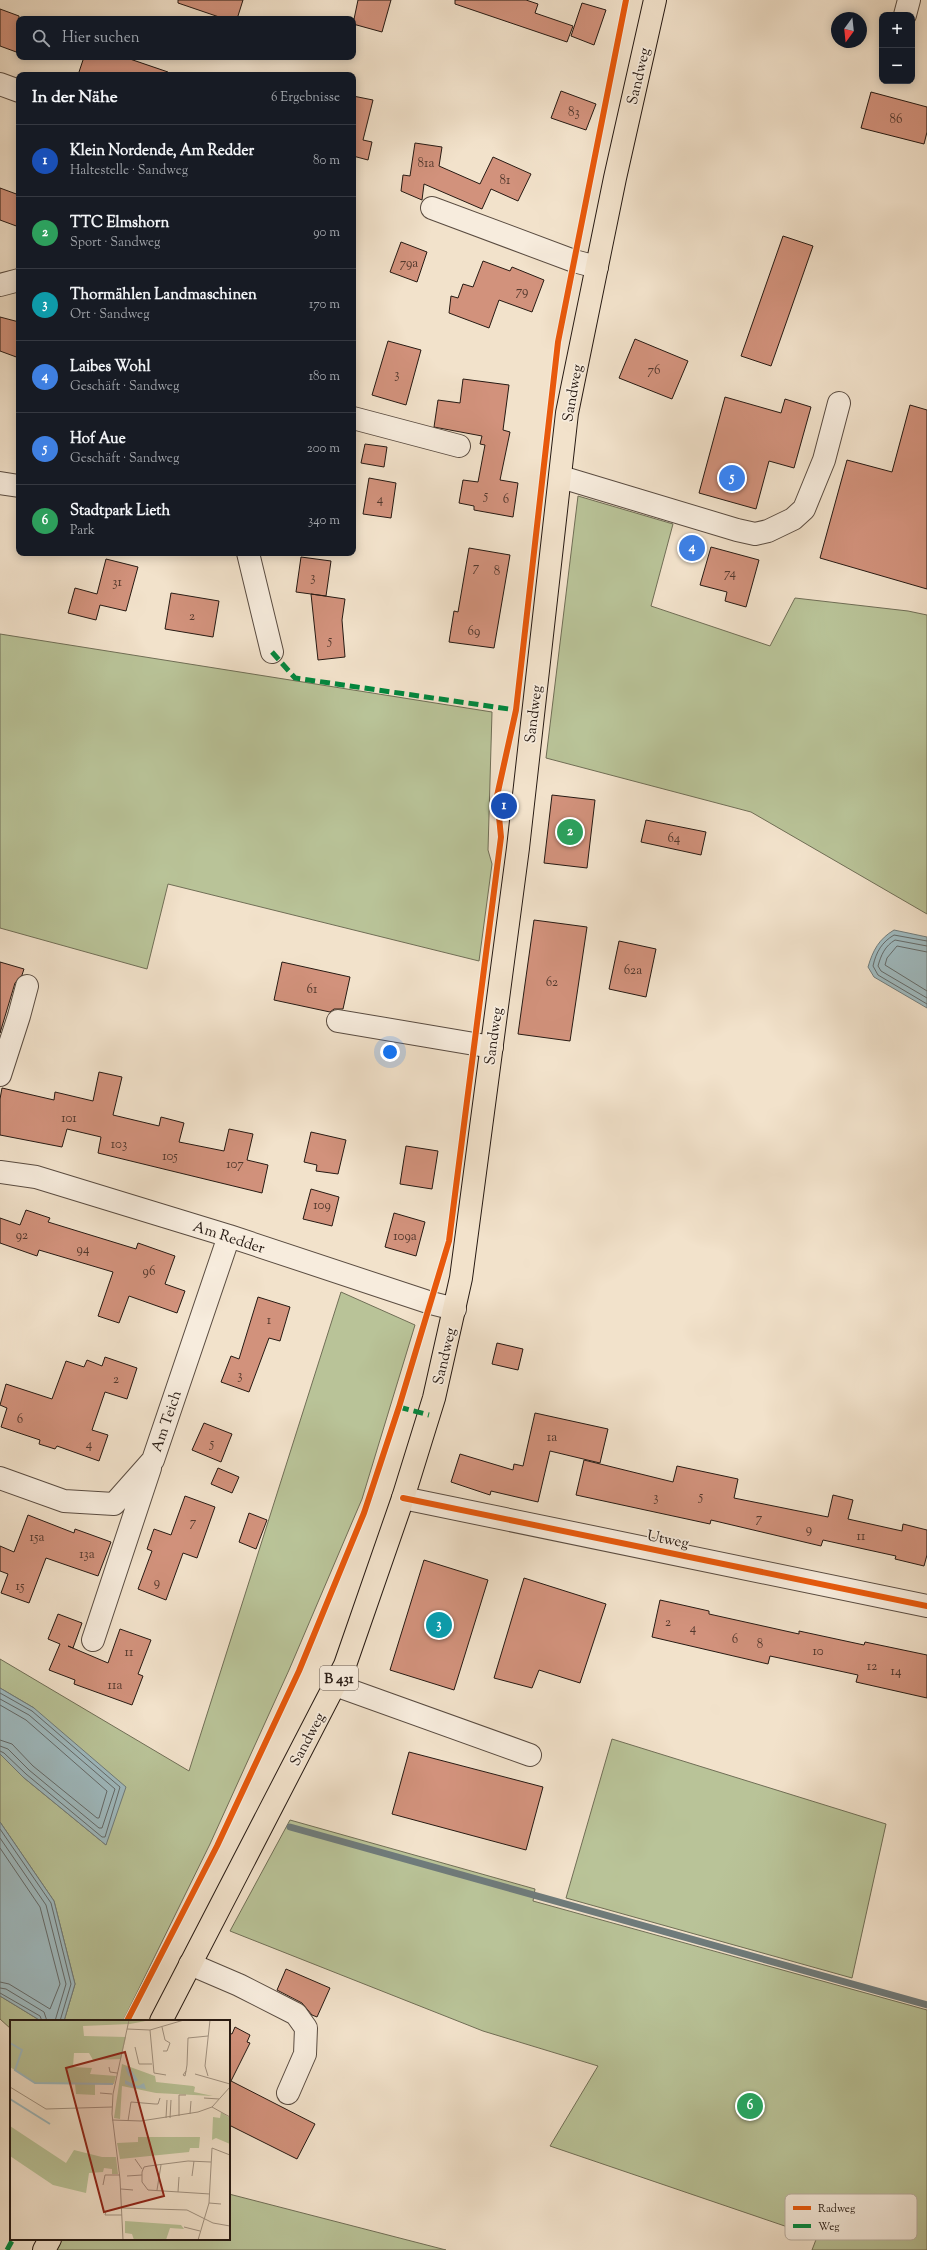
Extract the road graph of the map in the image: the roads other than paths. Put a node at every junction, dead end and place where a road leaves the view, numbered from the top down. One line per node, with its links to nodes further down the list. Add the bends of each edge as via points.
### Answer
1 (655, 0): 7 (main road, Sandweg / B 431)
2 (909, 0): 3 (street)
3 (906, 12)
4 (0, 84): 5 (street)
5 (16, 90)
6 (432, 208): 7 (street, via 574,261)
7 (597, 267): 13 (main road, Sandweg / B 431, via 567,414)
8 (16, 281): 9 (street)
9 (0, 285)
10 (839, 403): 13 (street, via 824,460 804,509 793,519 768,532 755,534 737,530)
11 (356, 419): 12 (street)
12 (459, 446)
13 (561, 478): 20 (main road, Sandweg / B 431)
14 (0, 483): 15 (street)
15 (16, 486)
16 (249, 556): 17 (street)
17 (272, 652)
18 (27, 986): 21 (street, via 20,1016)
19 (338, 1021): 20 (street)
20 (492, 1047): 24 (main road, Sandweg / B 431)
21 (0, 1075)
22 (0, 1172): 23 (street, Am Redder, via 36,1177)
23 (229, 1236): 24 (street, Am Redder); 25 (street, Am Teich)
24 (455, 1310): 27 (main road, Sandweg / B 431, via 434,1398)
25 (153, 1460): 26 (street, Am Teich, via 114,1504 64,1501); 29 (street)
26 (0, 1478)
27 (403, 1498): 28 (street, Utweg); 30 (main road, Sandweg / B 431, via 345,1665)
28 (927, 1606)
29 (93, 1640)
30 (335, 1685): 31 (street); 32 (main road, Sandweg / B 431)
31 (530, 1755)
32 (190, 1964): 33 (main road, Sandweg / B 431); 34 (street, via 296,2014 306,2028 305,2054)
33 (162, 2020)
34 (288, 2093)
35 (49, 2240): 36 (main road)
36 (44, 2250)

